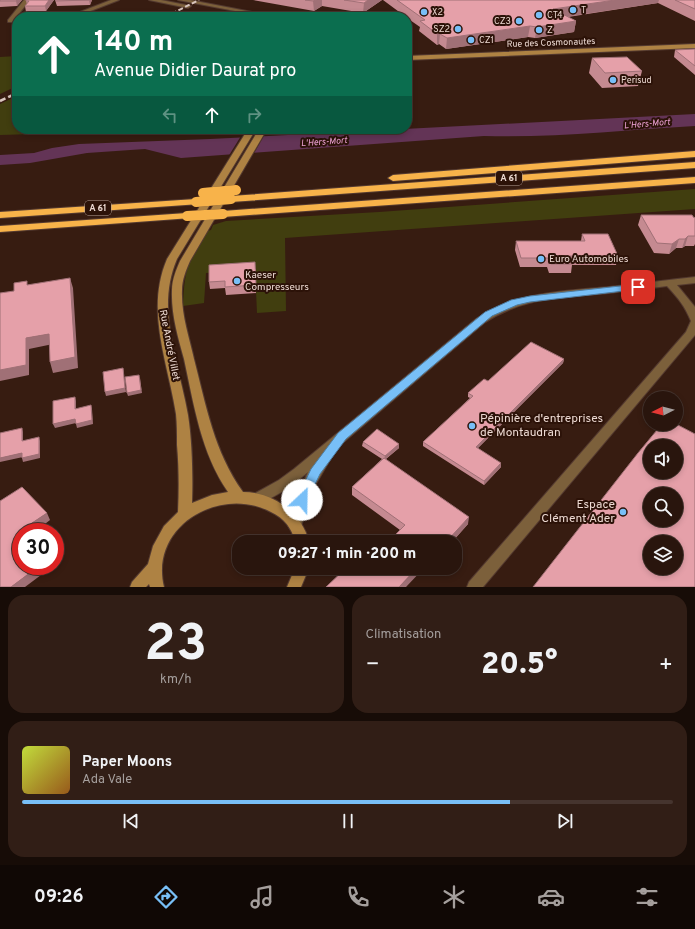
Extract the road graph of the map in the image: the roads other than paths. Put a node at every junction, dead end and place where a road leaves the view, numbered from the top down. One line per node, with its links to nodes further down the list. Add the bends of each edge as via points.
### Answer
1 (27, 0): 5 (street)
2 (116, 0): 6 (street)
3 (152, 0): 7 (street)
4 (181, 0): 8 (street)
5 (16, 12)
6 (84, 12)
7 (218, 12)
8 (247, 12)
9 (695, 46): 10 (main road, Rue des Cosmonautes)
10 (412, 58)
11 (249, 134): 25 (main road, Rue André Villet, via 172,259 162,288 163,322 182,416)
12 (260, 134): 23 (main road, Rue André Villet, via 185,261 177,296 181,328 202,417 225,477)
13 (695, 154): 16 (highway)
14 (695, 165): 16 (highway, A 61)
15 (695, 179): 18 (highway, A 61, bridge)
16 (233, 195): 17 (highway, A 61, bridge)
17 (0, 215)
18 (0, 230)
19 (695, 280): 20 (street)
20 (669, 284): 21 (street, via 694,314); 22 (street, via 542,297 514,302 499,308)
21 (695, 322): 33 (street, via 691,333)
22 (342, 436): 24 (street, via 284,484); 26 (street, via 315,472 304,494)
23 (238, 496): 24 (main road); 25 (main road, via 211,501)
24 (257, 499): 26 (main road, via 272,504 285,513)
25 (185, 514): 28 (main road, via 163,538)
26 (295, 525): 27 (main road)
27 (299, 535)
28 (154, 567): 30 (main road); 31 (main road)
29 (299, 575): 32 (main road)
30 (137, 587)
31 (157, 587)
32 (294, 587)
33 (474, 587)

